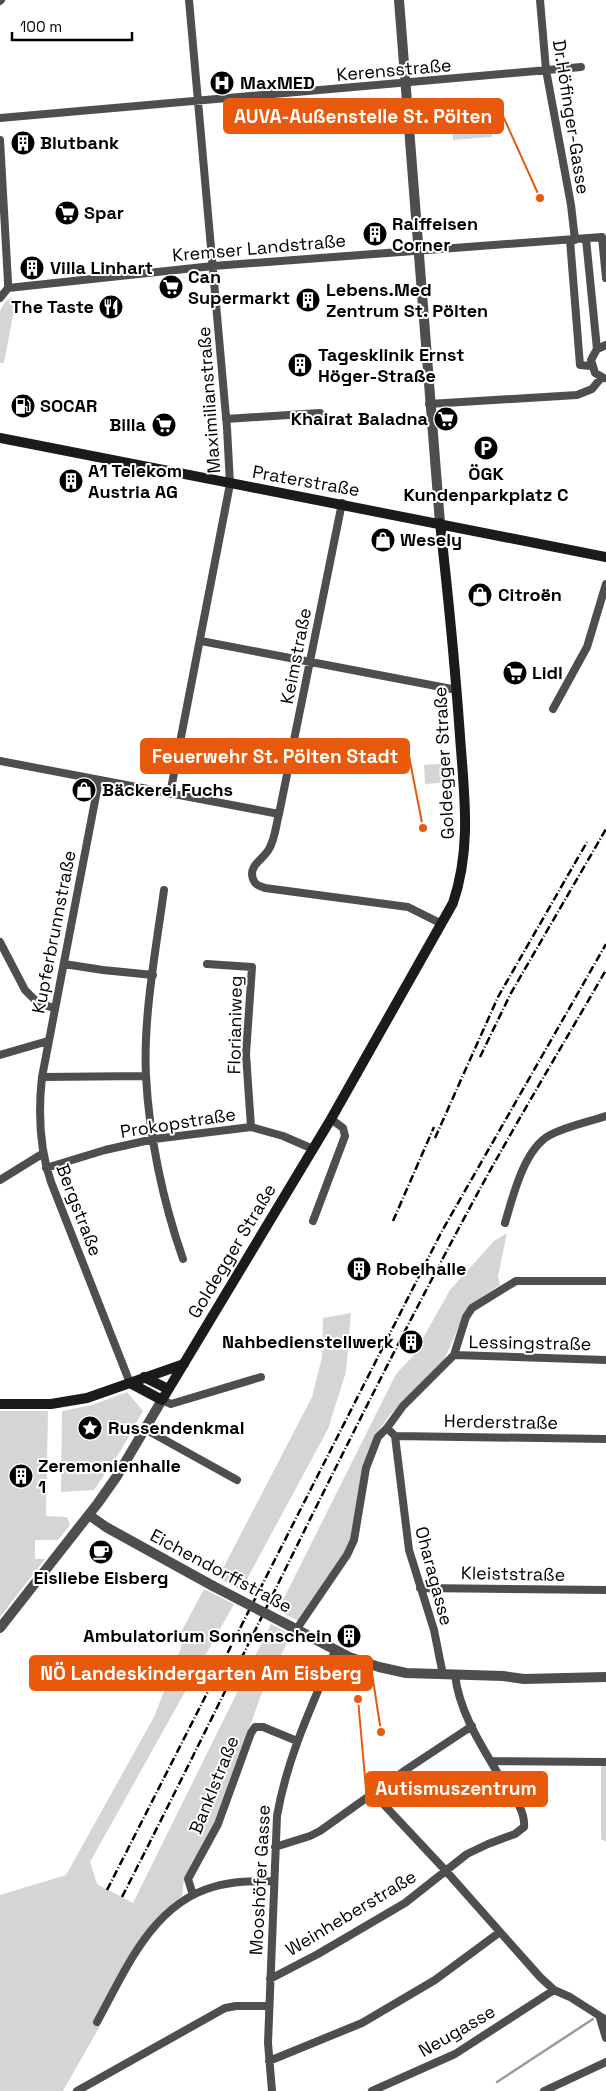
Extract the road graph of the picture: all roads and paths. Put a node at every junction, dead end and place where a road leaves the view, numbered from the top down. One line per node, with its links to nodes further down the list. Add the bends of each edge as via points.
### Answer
1 (189, 0): 7 (street, Maximilianstraße)
2 (399, 0): 6 (street)
3 (540, 0): 5 (street, Dr.Höfinger-Gasse)
4 (582, 68): 5 (street, Kerensstraße)
5 (546, 70): 6 (street, Kerensstraße); 11 (street, Dr.Höfinger-Gasse, via 565,172)
6 (406, 84): 7 (street, Kerensstraße); 12 (street)
7 (197, 102): 8 (street, Kerensstraße); 13 (street, Maximilianstraße)
8 (0, 118)
9 (0, 140): 15 (street)
10 (586, 238): 11 (street, Kremser Landstraße); 14 (street, Kremser Landstraße, via 602,237); 18 (street)
11 (573, 240): 12 (street, Kremser Landstraße); 19 (street, Dr.Höfinger-Gasse, via 580,365)
12 (419, 251): 13 (street, Kremser Landstraße); 21 (street)
13 (213, 266): 15 (street, Kremser Landstraße); 23 (street, Maximilianstraße)
14 (606, 278)
15 (8, 288): 16 (street)
16 (0, 298)
17 (606, 345): 18 (street)
18 (597, 349): 19 (street)
19 (591, 366): 20 (street)
20 (604, 378): 21 (street, via 592,389 577,395)
21 (429, 404): 27 (street)
22 (320, 413): 23 (street)
23 (226, 419): 25 (street, Maximilianstraße)
24 (0, 438): 25 (main road, Praterstraße)
25 (230, 484): 26 (main road, Praterstraße); 30 (street, Maximilianstraße)
26 (342, 503): 27 (main road, Praterstraße); 31 (street, Keimstraße)
27 (440, 523): 28 (main road, Praterstraße); 32 (main road, Goldegger Straße)
28 (606, 557)
29 (606, 584): 33 (street, via 587,647)
30 (200, 641): 31 (street); 36 (street, Maximilianstraße)
31 (310, 661): 32 (street); 37 (street, Keimstraße)
32 (457, 690): 39 (main road, Goldegger Straße, via 466,843 458,887)
33 (553, 709)
34 (0, 761): 35 (street)
35 (99, 780): 36 (street); 41 (street, Kupferbrunnstraße)
36 (170, 794): 37 (street)
37 (279, 814): 39 (street, Keimstraße, via 269,849 252,870 254,881 260,887 408,907)
38 (164, 890): 43 (street)
39 (442, 924): 50 (main road, Goldegger Straße)
40 (0, 942): 44 (street, via 25,990 38,1002)
41 (64, 964): 43 (street); 44 (street, Kupferbrunnstraße)
42 (207, 964): 51 (street, Florianiweg, via 252,968 246,1054)
43 (153, 975): 47 (street)
44 (54, 1008): 45 (street, Kupferbrunnstraße)
45 (48, 1041): 46 (street, Kupferbrunnstraße); 48 (street, Bergstraße)
46 (0, 1055)
47 (146, 1076): 48 (street); 52 (street)
48 (42, 1077): 54 (street, Bergstraße, via 39,1122)
49 (606, 1116): 58 (street, via 542,1140 518,1179)
50 (331, 1118): 53 (main road, Goldegger Straße); 57 (street, via 343,1128 345,1136)
51 (251, 1127): 52 (street, Prokopstraße); 53 (street, Prokopstraße)
52 (154, 1139): 55 (street, Prokopstraße); 59 (street, via 162,1191)
53 (313, 1149): 63 (main road, Goldegger Straße)
54 (42, 1154): 55 (street, Bergstraße); 56 (street)
55 (46, 1168): 66 (street, Bergstraße)
56 (0, 1180)
57 (313, 1221)
58 (505, 1223)
59 (183, 1259)
60 (606, 1280): 61 (street, via 523,1280 510,1283 472,1308)
61 (454, 1355): 62 (street, Lessingstraße); 70 (street, via 403,1406)
62 (606, 1360)
63 (184, 1364): 64 (main road); 67 (main road, Goldegger Straße)
64 (144, 1377): 66 (main road); 67 (main road)
65 (261, 1377): 68 (street, via 171,1404)
66 (130, 1383): 68 (main road); 69 (main road, via 69,1402)
67 (168, 1389): 68 (main road, Goldegger Straße)
68 (162, 1400): 71 (street, Goldegger Straße)
69 (0, 1404)
70 (387, 1428): 72 (street); 79 (street, via 378,1437 366,1468 354,1540 348,1556)
71 (146, 1429): 74 (street); 75 (street, Goldegger Straße)
72 (395, 1436): 73 (street, Herderstraße); 76 (street, Oharagasse, via 405,1531)
73 (606, 1439)
74 (237, 1480)
75 (89, 1516): 78 (street, Goldegger Straße); 79 (street, Eichendorffstraße, bridge)
76 (420, 1588): 77 (street, Kleiststraße); 81 (street, Oharagasse, via 434,1630)
77 (606, 1590)
78 (0, 1628)
79 (293, 1628): 80 (street, Eichendorffstraße)
80 (335, 1650): 81 (street, Eichendorffstraße, via 392,1671); 85 (street, Mooshöfer Gasse)
81 (443, 1675): 82 (street, Eichendorffstraße)
82 (455, 1675): 83 (street, Eichendorffstraße, via 524,1679); 84 (street, via 460,1700)
83 (606, 1677)
84 (472, 1726): 86 (street); 88 (street)
85 (297, 1741): 89 (street, Mooshöfer Gasse, via 281,1791); 92 (street, Banklstraße, via 263,1727 255,1727 218,1824 188,1879)
86 (491, 1761): 87 (street); 90 (street, Weinheberstraße, via 517,1804 524,1827 467,1854)
87 (606, 1762)
88 (373, 1793): 89 (street, via 320,1831); 90 (street)
89 (275, 1847): 91 (street, Mooshöfer Gasse)
90 (446, 1871): 93 (street); 94 (street, Weinheberstraße, via 405,1903)
91 (273, 1881): 92 (street, via 229,1883); 94 (street, Mooshöfer Gasse)
92 (192, 1895): 98 (street, via 173,1907 156,1924)
93 (500, 1932): 95 (street); 100 (street, via 435,1980 362,2023)
94 (270, 1979): 96 (street, Mooshöfer Gasse)
95 (554, 1990): 97 (street, via 586,2006); 104 (street, Neugasse, via 455,2054)
96 (269, 2006): 100 (street, Mooshöfer Gasse); 102 (street, via 224,2008)
97 (603, 2019): 99 (street)
98 (97, 2022)
99 (606, 2038)
100 (269, 2061): 103 (street, Mooshöfer Gasse)
101 (606, 2062): 105 (street)
102 (77, 2091)
103 (272, 2091)
104 (372, 2091)
105 (544, 2091)

